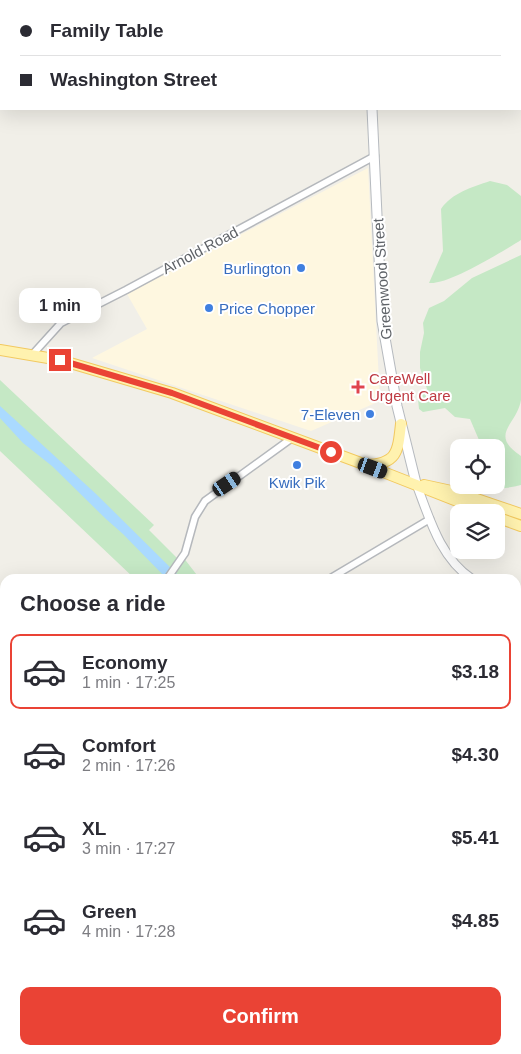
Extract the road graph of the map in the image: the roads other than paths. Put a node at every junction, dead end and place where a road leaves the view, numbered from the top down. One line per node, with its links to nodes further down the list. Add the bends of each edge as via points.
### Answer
1 (372, 110): 2 (main road, Greenwood Street)
2 (376, 156): 4 (street, Arnold Road, via 60,322); 5 (main road, Greenwood Street, via 382,317)
3 (0, 350): 4 (main road)
4 (32, 355): 6 (main road, via 83,366 188,398)
5 (401, 424): 7 (main road, via 393,458 381,465); 8 (main road, Greenwood Street)
6 (292, 438): 7 (main road); 14 (street, via 204,501 195,517 185,553)
7 (370, 466): 8 (main road)
8 (416, 483): 9 (main road); 10 (main road, via 440,487); 11 (street, Greenwood Street)
9 (463, 504)
10 (521, 514)
11 (430, 519): 15 (street); 16 (street, Greenwood Street, via 450,559)
12 (505, 520): 13 (main road)
13 (521, 526)
14 (170, 574)
15 (337, 574)
16 (466, 574)

